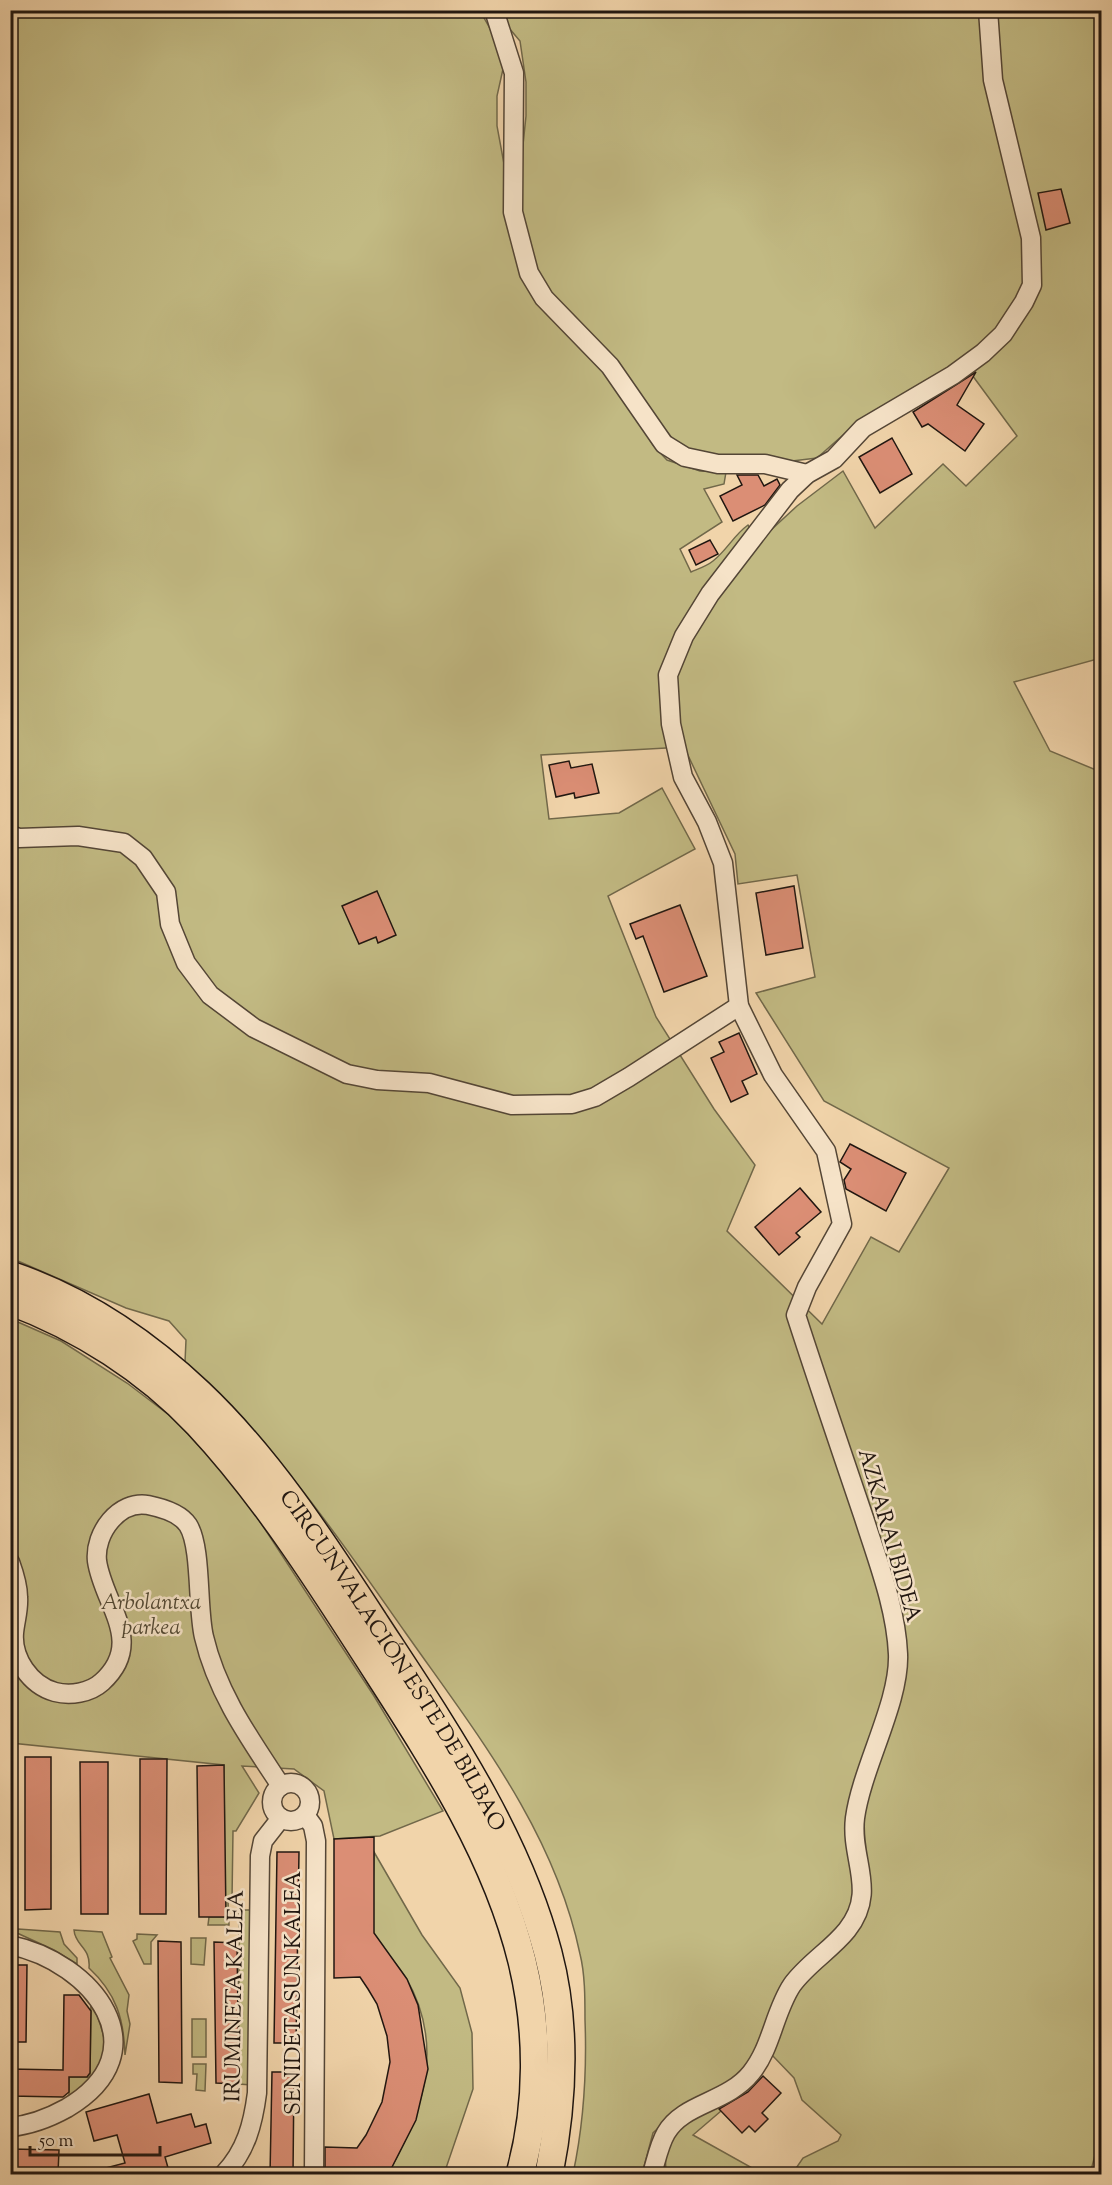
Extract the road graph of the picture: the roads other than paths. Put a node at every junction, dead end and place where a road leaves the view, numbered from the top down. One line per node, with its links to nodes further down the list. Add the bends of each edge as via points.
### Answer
1 (494, 10): 3 (street, via 514,73 513,213 530,273 544,298 610,366 664,444 685,457 718,464 765,464)
2 (988, 10): 3 (street, AZKARAI BIDEA, via 993,80 1030,238 1032,285 1003,334 983,353 863,428 834,459)
3 (807, 474): 5 (street, AZKARAI BIDEA, via 763,522 710,594 684,636 668,675 671,724 683,777 723,863)
4 (10, 835): 5 (street, via 124,843 143,858 166,892 170,924 186,963 210,995 254,1028 346,1074 429,1083 512,1105 572,1104 595,1097)
5 (739, 1006): 19 (street, AZKARAI BIDEA, via 773,1076 826,1151 842,1224 807,1287 796,1316 883,1578 898,1656 892,1692 865,1773 855,1821 862,1900 848,1929 792,1984 752,2071 738,2087 677,2119 665,2134)
6 (10, 1275): 10 (main road, CIRCUNVALACIÓN ESTE DE BILBAO, via 103,1318 178,1374 224,1418 329,1556)
7 (10, 1301): 10 (main road, CIRCUNVALACIÓN ESTE DE BILBAO, via 70,1326 119,1358 198,1424 266,1506 423,1743)
8 (10, 1562): 9 (street, via 18,1595 16,1653 24,1669 38,1685 55,1692 84,1692 97,1687 111,1674 120,1653 122,1637 98,1562 97,1546 106,1526 117,1514 134,1506 147,1505 178,1515 189,1526 196,1549 204,1637 222,1689 247,1736)
9 (281, 1786): 11 (street, via 294,1783 306,1790 310,1802); 12 (street, via 272,1802)
10 (463, 1787): 17 (main road, CIRCUNVALACIÓN ESTE DE BILBAO, via 522,1961 535,2055 534,2099); 18 (main road, CIRCUNVALACIÓN ESTE DE BILBAO, via 520,1870 548,1955 556,1993 561,2077)
11 (305, 1815): 12 (street, via 294,1821); 16 (street, SENIDETASUN KALEA, via 316,1840)
12 (282, 1818): 15 (street, IRUMINETA KALEA, via 263,1841 260,1856 257,2093 253,2124 244,2147)
13 (10, 1945): 14 (street, via 47,1958 78,1977 106,2007 112,2039 107,2068 97,2085 81,2099 45,2120)
14 (10, 2127)
15 (225, 2175)
16 (314, 2175)
17 (520, 2175)
18 (549, 2175)
19 (652, 2175)

